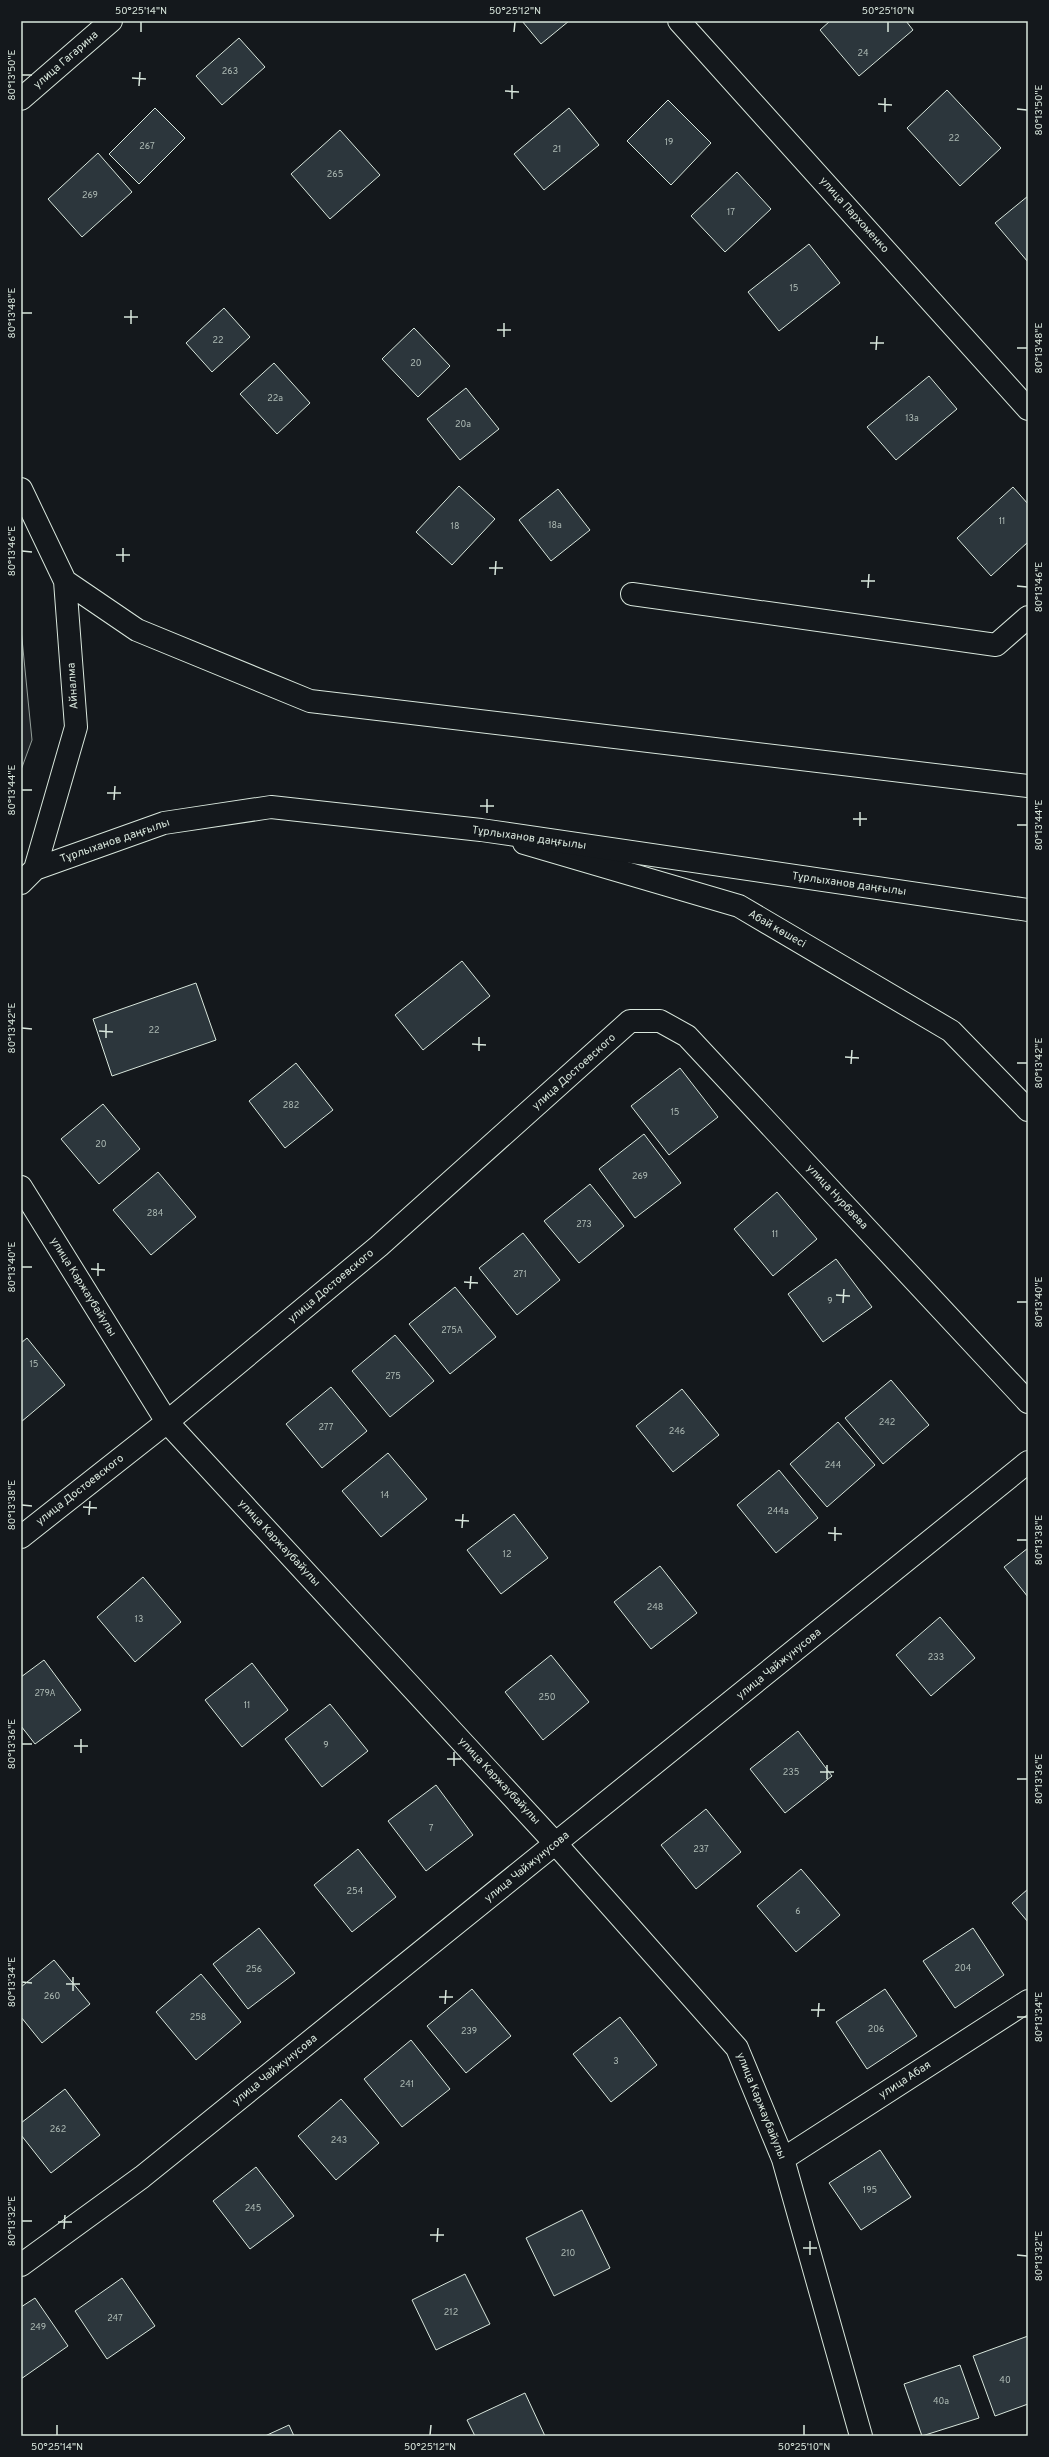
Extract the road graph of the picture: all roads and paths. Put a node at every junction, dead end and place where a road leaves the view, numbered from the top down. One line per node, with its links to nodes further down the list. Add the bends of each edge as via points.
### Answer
1 (111, 21): 3 (main road, улица Гагарина)
2 (680, 21): 4 (main road, улица Пархоменко)
3 (21, 99)
4 (1028, 409)
5 (21, 488): 6 (main road, Айналма)
6 (65, 581): 9 (main road, via 137,630 310,701); 11 (main road, Айналма, via 76,727)
7 (632, 594): 8 (main road, via 996,645)
8 (1028, 617)
9 (1028, 786)
10 (481, 830): 11 (main road, Тұрлыханов даңғылы, via 271,807 164,823); 12 (main road, Тұрлыханов даңғылы); 14 (main road, Абай көшесі, via 739,906 951,1031)
11 (28, 876)
12 (1028, 910)
13 (630, 1021): 16 (main road, улица Нурбаева, via 660,1021 688,1036); 17 (main road, улица Достоевского, via 379,1246)
14 (1028, 1110)
15 (21, 1187): 17 (main road, улица Каржаубайулы)
16 (1028, 1402)
17 (167, 1422): 19 (main road, улица Достоевского); 20 (main road, улица Каржаубайулы)
18 (1028, 1462): 20 (main road, улица Чайжунусова)
19 (21, 1537)
20 (556, 1844): 22 (main road, улица Каржаубайулы, via 738,2048); 23 (main road, улица Чайжунусова, via 142,2177)
21 (1028, 2001): 22 (main road, улица Абая)
22 (783, 2159): 24 (main road, улица Каржаубайулы)
23 (21, 2265)
24 (861, 2436)

